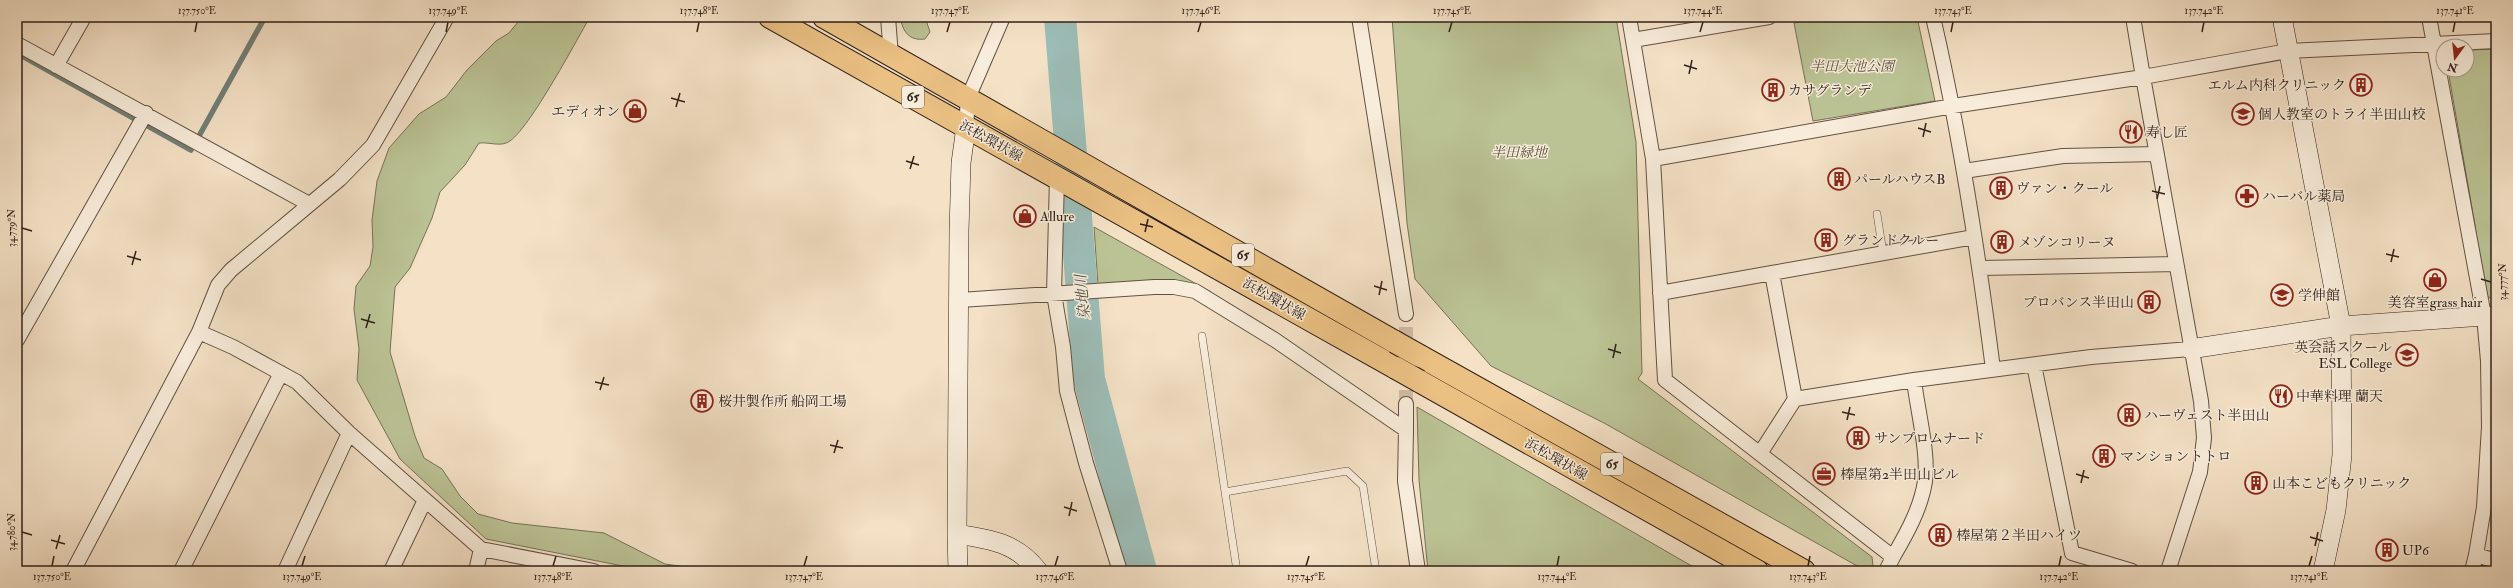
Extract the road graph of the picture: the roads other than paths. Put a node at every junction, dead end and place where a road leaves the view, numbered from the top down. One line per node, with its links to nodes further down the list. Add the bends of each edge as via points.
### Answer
1 (84, 17): 20 (street)
2 (447, 17): 30 (street, via 373,145 340,179)
3 (770, 17): 25 (main road, 浜松環状線 / 65)
4 (824, 17): 19 (main road, 浜松環状線 / 65)
5 (888, 17): 19 (street)
6 (1003, 17): 22 (street)
7 (1359, 17): 40 (street)
8 (1629, 17): 14 (street)
9 (1769, 17): 14 (street)
10 (1933, 17): 23 (street)
11 (2133, 17): 21 (street)
12 (2282, 17): 18 (street)
13 (2429, 17): 17 (street)
14 (1633, 40): 27 (street)
15 (2496, 41): 17 (street)
16 (17, 44): 20 (street)
17 (2433, 44): 18 (street); 41 (street)
18 (2288, 51): 21 (street); 42 (street)
19 (891, 56): 22 (main road, 浜松環状線 / 65)
20 (56, 66): 24 (street)
21 (2143, 77): 23 (street); 26 (street)
22 (968, 98): 25 (street); 78 (main road, 浜松環状線 / 65, bridge, via 1395,342)
23 (1953, 106): 27 (street); 28 (street)
24 (146, 113): 30 (street); 45 (street)
25 (966, 127): 29 (main road, 浜松環状線 / 65); 39 (street, via 961,163)
26 (2156, 154): 28 (street, via 2063,156); 34 (street)
27 (1653, 159): 37 (street)
28 (1964, 171): 32 (street)
29 (1058, 177): 38 (street); 77 (main road, 浜松環状線 / 65, bridge)
30 (309, 204): 43 (street, via 222,280)
31 (1877, 214): 33 (lane)
32 (1974, 237): 33 (street); 35 (street)
33 (1883, 253): 36 (street)
34 (2176, 264): 35 (street); 46 (street)
35 (1980, 268): 48 (street)
36 (1772, 273): 37 (street); 51 (street)
37 (1660, 293): 56 (street, via 1665,380)
38 (1059, 294): 39 (street); 54 (street, via 1170,286 1194,291 1275,340); 73 (street, via 1067,391 1074,424)
39 (960, 300): 59 (street)
40 (1406, 314)
41 (2490, 317): 42 (street); 53 (street, via 2488,362)
42 (2341, 326): 46 (street); 82 (street, via 2342,455 2336,510)
43 (199, 332): 49 (street); 65 (street)
44 (1202, 336): 57 (lane)
45 (17, 340)
46 (2190, 350): 47 (street, via 2091,357); 81 (street, via 2201,401 2204,438 2200,472)
47 (2034, 365): 48 (street); 80 (street, via 2072,553)
48 (1993, 369): 50 (street)
49 (281, 373): 55 (street, via 296,382); 66 (street)
50 (1914, 380): 51 (street); 62 (street, via 1925,479 1911,525)
51 (1795, 399): 56 (street)
52 (1406, 404): 54 (street)
53 (2493, 429): 61 (street)
54 (1406, 430): 76 (street, via 1405,481)
55 (350, 433): 58 (street); 67 (street)
56 (1761, 452): 62 (street)
57 (1225, 492): 74 (lane); 75 (lane, via 1347,471 1363,486)
58 (425, 500): 60 (street); 68 (street)
59 (957, 534): 71 (street); 72 (street, via 1008,545 1023,554)
60 (481, 550): 64 (street); 69 (street)
61 (2476, 555): 63 (street); 83 (street)
62 (1894, 557): 79 (street)
63 (2496, 561)
64 (556, 567): 70 (street)
65 (73, 571)
66 (181, 571)
67 (284, 571)
68 (391, 571)
69 (476, 571)
70 (594, 571)
71 (958, 571)
72 (1038, 571)
73 (1120, 571)
74 (1237, 571)
75 (1376, 571)
76 (1418, 571)
77 (1757, 571)
78 (1804, 571)
79 (1886, 571)
80 (2132, 571)
81 (2168, 571)
82 (2323, 571)
83 (2472, 571)

